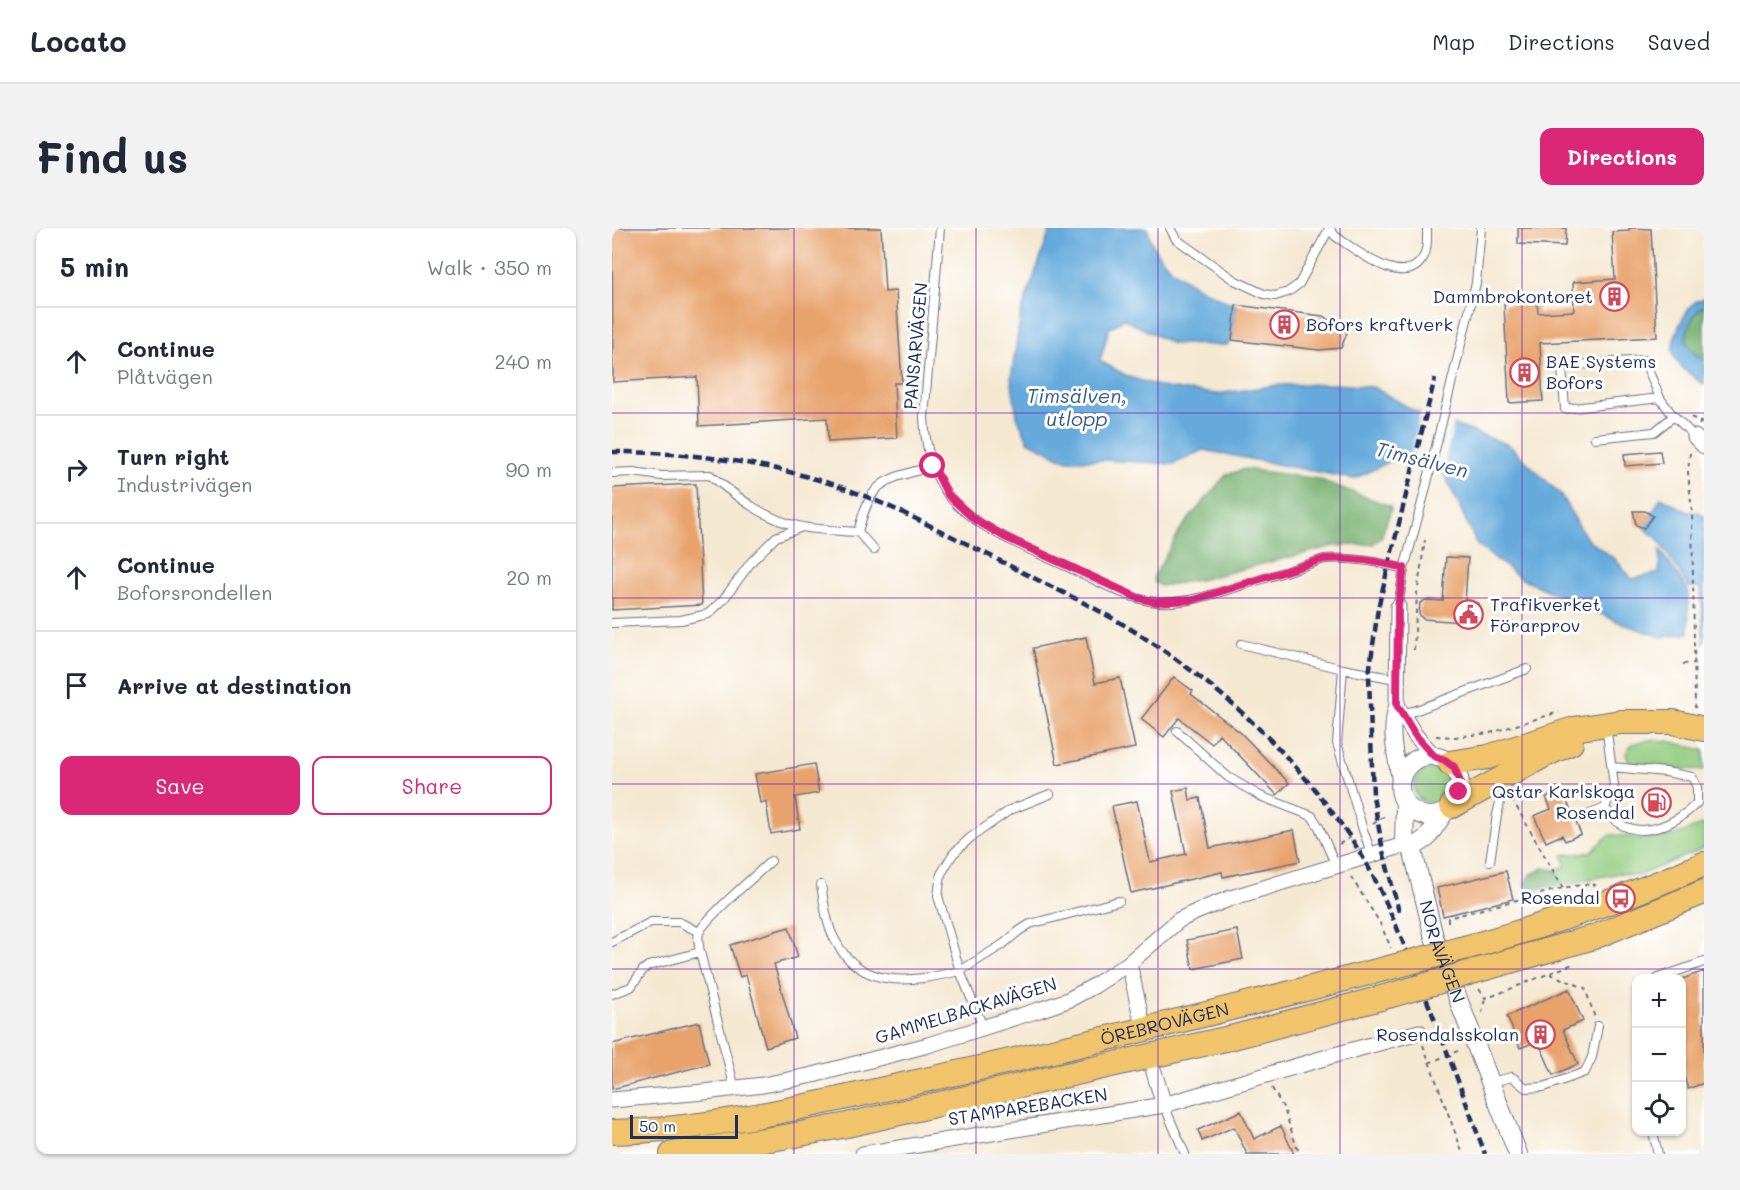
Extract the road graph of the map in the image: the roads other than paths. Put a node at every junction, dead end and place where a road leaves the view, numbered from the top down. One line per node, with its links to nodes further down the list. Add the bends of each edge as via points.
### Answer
1 (940, 228): 10 (lane, PANSARVÄGEN, via 924,417 926,446)
2 (1170, 228): 5 (lane, via 1176,239 1234,280 1275,296 1299,284)
3 (1427, 228): 5 (lane, via 1425,256 1414,267 1401,272 1389,270 1335,237)
4 (1481, 228): 15 (lane, via 1476,283)
5 (1329, 229)
6 (1660, 398): 6 (lane, via 1644,360 1562,366 1565,409); 7 (lane)
7 (1674, 416): 8 (lane, via 1654,432); 9 (lane)
8 (1595, 438)
9 (1697, 438)
10 (933, 466): 13 (lane, via 880,484 864,509); 15 (lane, PANSARVÄGEN, via 948,495 974,519 1138,598 1156,602 1193,600 1324,559 1364,559)
11 (612, 473): 12 (lane, via 710,475 741,501)
12 (802, 527): 13 (lane); 17 (lane, via 776,537 708,614 681,620)
13 (858, 532): 14 (lane)
14 (874, 550)
15 (1404, 568): 16 (lane)
16 (1398, 607): 21 (street)
17 (612, 623)
18 (1241, 644): 19 (lane)
19 (1343, 669): 21 (lane); 36 (lane, via 1337,743)
20 (1527, 669): 22 (lane, via 1414,711)
21 (1396, 679): 22 (street)
22 (1400, 709): 26 (street, via 1415,735); 29 (street, via 1392,719)
23 (1699, 720): 24 (highway)
24 (1605, 725): 27 (highway, via 1574,729); 28 (lane)
25 (1177, 731): 40 (lane, via 1228,777 1260,796 1312,816)
26 (1442, 759): 27 (highway, via 1488,757); 29 (street, via 1414,760); 33 (street, via 1456,772 1460,782 1458,797)
27 (1506, 767): 33 (highway); 38 (lane)
28 (1612, 767): 32 (lane, via 1614,785); 32 (lane, via 1692,777 1697,787 1697,803 1670,824 1650,829 1635,829 1617,822)
29 (1400, 782): 31 (street)
30 (1050, 794): 51 (lane, via 1010,810 978,833 953,854 941,874 938,896)
31 (1397, 806): 33 (street, via 1428,816); 35 (street, NORAVÄGEN)
32 (1605, 808): 34 (lane)
33 (1448, 810): 35 (street, via 1427,838)
34 (1588, 815)
35 (1408, 846): 36 (street, GAMMELBACKAVÄGEN); 59 (street, NORAVÄGEN, via 1434,936)
36 (1372, 855): 40 (street, GAMMELBACKAVÄGEN)
37 (771, 861): 46 (lane)
38 (1490, 861)
39 (1704, 864): 63 (highway, ÖREBROVÄGEN, bridge, via 1547,925 995,1065 804,1106 700,1124)
40 (1339, 865): 50 (street, GAMMELBACKAVÄGEN, via 1198,910 1179,920)
41 (821, 885): 51 (lane, via 833,938 861,970 883,979 909,980)
42 (1704, 892): 44 (highway, ÖREBROVÄGEN)
43 (1119, 901): 51 (lane, via 1030,924)
44 (1673, 905): 45 (highway); 65 (highway, ÖREBROVÄGEN, bridge, via 1594,936 1234,1038 790,1137)
45 (1704, 908)
46 (699, 932): 47 (lane, via 679,922 651,922); 48 (lane)
47 (612, 942)
48 (700, 952): 53 (lane, via 648,966 631,987); 60 (lane)
49 (1704, 962): 52 (lane)
50 (1129, 963): 54 (street); 55 (street, GAMMELBACKAVÄGEN, via 1068,1000)
51 (960, 971): 55 (lane)
52 (1670, 974)
53 (612, 994)
54 (1141, 1017)
55 (983, 1026): 60 (street, GAMMELBACKAVÄGEN, via 867,1062)
56 (1598, 1026): 59 (lane, via 1585,1072 1544,1087 1526,1088 1512,1077)
57 (1419, 1032): 62 (street, STAMPAREBACKEN)
58 (1155, 1072): 62 (street)
59 (1490, 1082): 68 (street, NORAVÄGEN)
60 (735, 1089): 61 (street, GAMMELBACKAVÄGEN)
61 (612, 1100)
62 (1164, 1105): 66 (street, STAMPAREBACKEN); 67 (lane)
63 (612, 1132)
64 (1654, 1136): 69 (lane)
65 (672, 1154)
66 (863, 1154)
67 (1185, 1154)
68 (1518, 1154)
69 (1658, 1154)

